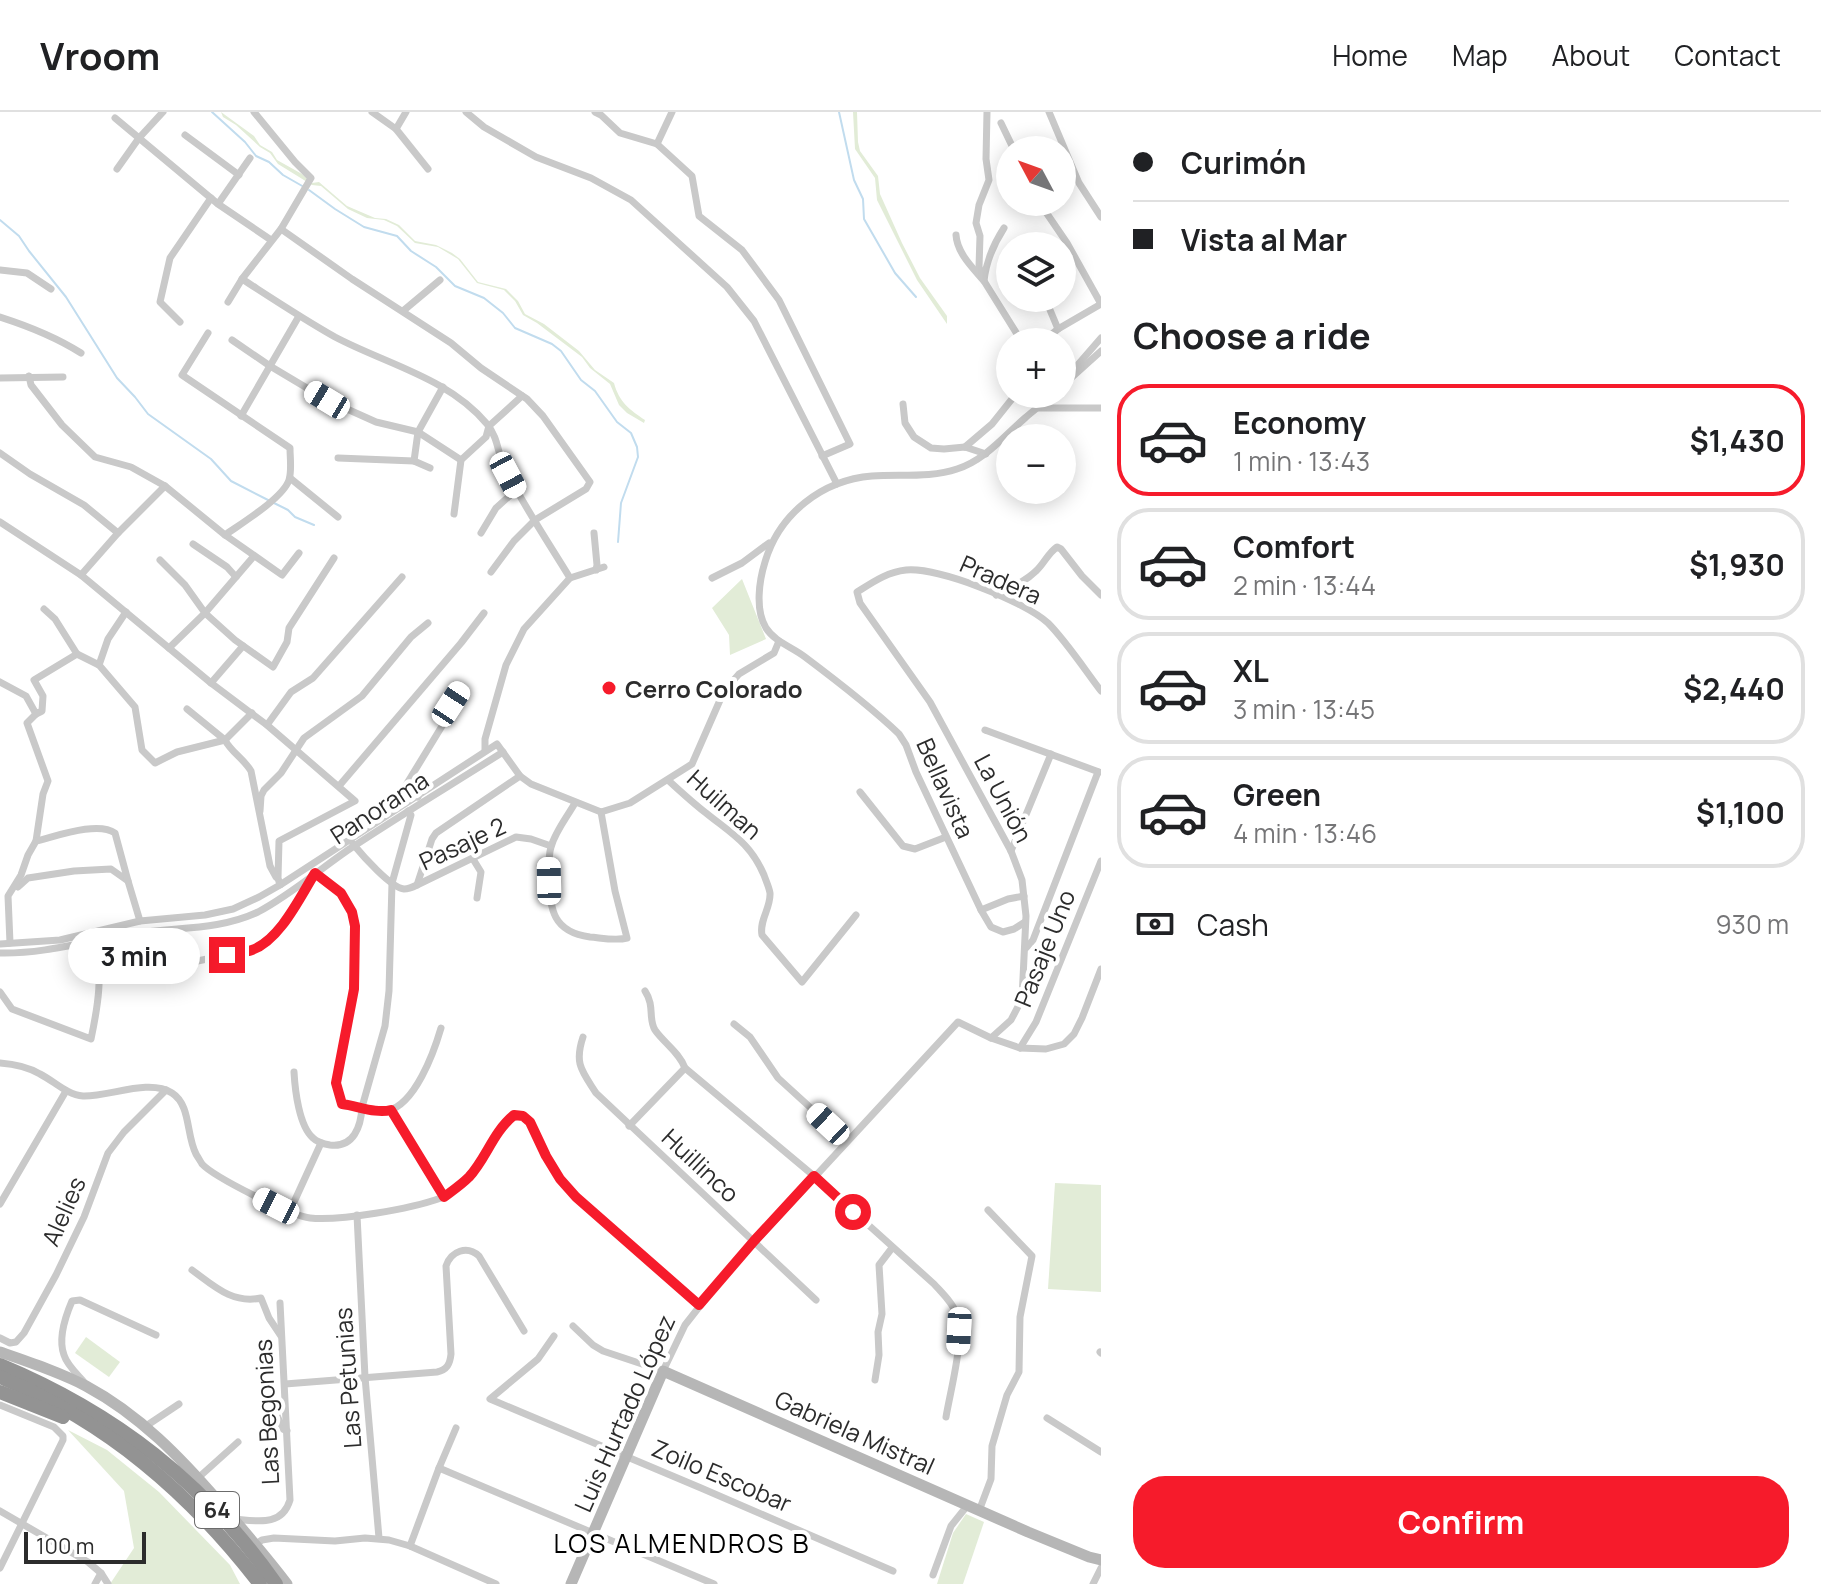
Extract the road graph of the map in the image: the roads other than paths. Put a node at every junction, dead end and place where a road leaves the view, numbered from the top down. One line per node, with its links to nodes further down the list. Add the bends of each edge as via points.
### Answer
1 (163, 112): 15 (street)
2 (254, 112): 26 (street, via 311,178)
3 (372, 112): 12 (street)
4 (406, 112): 12 (street)
5 (466, 112): 65 (street, via 536,157 631,200 727,287 754,321)
6 (595, 112): 16 (street, via 620,133)
7 (672, 112): 16 (street)
8 (987, 112): 32 (street, via 989,180 976,223)
9 (1049, 112): 24 (street, via 1079,183)
10 (115, 118): 15 (street)
11 (1001, 123): 14 (street)
12 (396, 129): 19 (street)
13 (185, 135): 20 (street)
14 (1007, 136)
15 (139, 138): 18 (street); 21 (street)
16 (657, 144): 65 (street, via 692,176 699,216 742,250 779,300 850,444)
17 (250, 158): 20 (street)
18 (117, 169)
19 (428, 169)
20 (239, 175): 22 (street)
21 (211, 198): 22 (street); 38 (street, via 170,258 160,302)
22 (218, 204): 28 (street)
23 (1049, 216): 40 (street, via 1101,304)
24 (1101, 217)
25 (1004, 228): 32 (street, via 985,267)
26 (281, 229): 28 (street); 35 (street)
27 (956, 235): 32 (street, via 956,244)
28 (271, 240): 30 (street)
29 (0, 270): 33 (street, via 27,273)
30 (242, 279): 34 (street); 36 (street)
31 (440, 280): 35 (street)
32 (984, 281): 39 (street)
33 (51, 289)
34 (228, 302)
35 (403, 311): 53 (street)
36 (299, 316): 47 (street); 52 (street)
37 (0, 317): 45 (street)
38 (180, 322)
39 (1013, 328)
40 (1060, 328)
41 (208, 333): 59 (street, via 182,375)
42 (1101, 338): 46 (street)
43 (232, 340): 47 (street)
44 (1101, 351): 48 (street)
45 (81, 353)
46 (1076, 365)
47 (270, 366): 59 (street); 61 (street, via 376,422)
48 (1076, 369)
49 (29, 376): 50 (street); 51 (street); 72 (street, via 62,425 95,457 131,467)
50 (63, 377)
51 (0, 378)
52 (443, 387): 60 (street); 61 (street)
53 (522, 396): 60 (street); 76 (street, via 543,416 590,482)
54 (903, 404): 62 (street, via 905,423 914,437 931,448)
55 (1005, 408): 62 (street)
56 (1038, 408): 64 (street)
57 (1076, 408): 58 (street)
58 (1101, 408)
59 (241, 416): 70 (street, via 290,448)
60 (489, 426): 67 (street, via 486,437); 73 (street)
61 (418, 432): 67 (street); 68 (street)
62 (965, 447): 64 (street)
63 (0, 453): 78 (street, via 84,505)
64 (986, 454): 71 (street, via 958,469)
65 (822, 456): 71 (street)
66 (338, 458): 68 (street)
67 (461, 460): 74 (street)
68 (414, 461): 69 (street)
69 (430, 468)
70 (290, 478): 75 (street); 81 (street, via 284,490)
71 (837, 484): 82 (street, via 793,511)
72 (165, 486): 78 (street); 81 (street)
73 (516, 490): 76 (street); 79 (street, via 496,508)
74 (454, 514)
75 (338, 517)
76 (535, 520): 88 (street); 92 (street)
77 (0, 522): 89 (street)
78 (118, 533): 89 (street)
79 (481, 533)
80 (594, 533): 92 (street, via 600,568)
81 (225, 535): 85 (street)
82 (774, 539): 93 (street); 102 (street, via 762,570 761,614)
83 (193, 544): 90 (street)
84 (299, 553): 85 (street, via 282,575)
85 (254, 556): 90 (street)
86 (334, 558): 103 (street, via 289,628 273,667)
87 (160, 560): 99 (street)
88 (491, 572)
89 (81, 575): 98 (street)
90 (236, 577): 99 (street)
91 (402, 577): 114 (street, via 313,678 291,692)
92 (570, 578): 118 (street, via 524,629 506,665)
93 (712, 578)
94 (857, 592): 95 (street, Pradera, via 888,573 908,569 929,571); 136 (street, La Unión, via 930,702)
95 (996, 595): 96 (street, via 1025,580 1057,547); 110 (street, Pradera, via 1050,625)
96 (1101, 595)
97 (44, 609): 105 (street)
98 (126, 612): 104 (street); 106 (street)
99 (205, 613): 103 (street); 104 (street)
100 (484, 613): 124 (street)
101 (428, 623): 117 (street, via 362,696)
102 (779, 641): 123 (street, via 774,653 739,674 724,691 692,764); 131 (street, Bellavista, via 899,734)
103 (243, 646): 108 (street)
104 (169, 648): 108 (street)
105 (77, 654): 106 (street); 113 (street, via 34,680 43,696 42,711)
106 (99, 665): 116 (street, via 135,707 142,750 155,763)
107 (0, 682): 113 (street, via 26,696)
108 (211, 683): 112 (street)
109 (461, 688): 126 (street, via 406,785)
110 (1101, 691)
111 (187, 709): 116 (street)
112 (252, 713): 114 (street); 116 (street)
113 (36, 714): 133 (street, via 27,723 48,781)
114 (267, 725): 117 (street)
115 (985, 730): 120 (street)
116 (225, 740): 128 (street, via 251,771)
117 (296, 749): 124 (street); 128 (street, via 264,790)
118 (485, 751): 119 (street, via 497,744); 126 (street)
119 (503, 752): 122 (street); 129 (street, Panorama)
120 (1051, 754): 121 (street); 136 (street)
121 (1100, 772): 155 (street)
122 (520, 776): 127 (street); 143 (street, via 436,833)
123 (668, 780): 130 (street, via 630,803); 148 (street, Huilman, via 749,850 770,894 762,935 802,982)
124 (339, 786): 141 (street, via 355,801 279,841)
125 (860, 792): 131 (street, via 903,846 915,849)
126 (418, 797): 132 (street)
127 (575, 803): 130 (street); 135 (street)
128 (260, 811): 141 (street, via 270,866)
129 (408, 811): 134 (street, Panorama); 142 (street)
130 (601, 812): 135 (street, via 627,938 585,936 566,930 555,918 550,907)
131 (946, 837): 147 (street, Bellavista)
132 (348, 839): 134 (street); 141 (street)
133 (36, 841): 140 (street, via 109,828); 145 (street)
134 (354, 846): 139 (street, Panorama); 142 (street)
135 (551, 846): 137 (street, Pasaje 2, via 516,837)
136 (1011, 851): 144 (street, La Unión)
137 (473, 859): 143 (street, Pasaje 2); 146 (street, via 481,872)
138 (1101, 861): 167 (street, Pasaje Uno, via 1036,1022)
139 (315, 873): 152 (street, Panorama, via 237,920); 158 (street, via 284,922 254,949 146,972); 173 (street, via 341,893 355,926 354,989 336,1083 342,1104)
140 (128, 881): 145 (street, via 111,869 74,871 28,878); 149 (street)
141 (279, 882): 149 (street, via 233,909)
142 (392, 883): 143 (street, Pasaje 2, via 401,889); 173 (street, via 385,1026)
143 (417, 885)
144 (1024, 896): 147 (street); 150 (street, La Unión)
145 (4, 897): 153 (street)
146 (477, 898)
147 (981, 910): 150 (street, Bellavista, via 997,931)
148 (856, 915)
149 (140, 921): 151 (street)
150 (1025, 922): 155 (street, La Unión)
151 (93, 931): 152 (street); 153 (street, via 60,940)
152 (97, 941): 156 (street, Panorama); 158 (street)
153 (10, 943): 154 (street)
154 (0, 944)
155 (1026, 948): 166 (street, La Unión, via 1022,999 1011,1020)
156 (0, 953)
157 (1101, 969): 167 (street, via 1070,1040 1056,1047)
158 (100, 975): 161 (street, via 91,1039)
159 (645, 991): 169 (street, via 651,1000 652,1027)
160 (0, 992): 161 (street)
161 (12, 1009): 162 (street)
162 (0, 1011)
163 (734, 1024): 176 (street, via 750,1037 778,1078)
164 (441, 1028): 174 (street, via 422,1077)
165 (583, 1037): 175 (street, Huillinco, via 577,1054 583,1072)
166 (991, 1038): 167 (street); 176 (street, Luis Hurtado López, via 958,1022)
167 (1020, 1048)
168 (0, 1063): 172 (street, via 29,1068)
169 (685, 1068): 175 (street); 178 (street)
170 (294, 1072): 177 (street, via 304,1124)
171 (166, 1090): 172 (street, via 147,1087 79,1096); 182 (street, via 180,1100 203,1165); 194 (street, Alelies, via 108,1153 84,1217 24,1333 16,1342)
172 (66, 1091): 180 (street)
173 (362, 1107): 174 (street); 177 (street, via 358,1129 347,1143)
174 (391, 1110): 179 (street)
175 (629, 1126): 184 (street, Huillinco)
176 (847, 1141): 178 (street, Luis Hurtado López)
177 (321, 1143): 182 (street)
178 (814, 1176): 184 (street, Luis Hurtado López); 185 (street)
179 (444, 1197): 183 (street); 189 (street, via 470,1176 509,1119 523,1116 576,1197)
180 (0, 1204)
181 (988, 1210): 221 (street, via 1032,1256 1020,1317 1019,1372 992,1446 991,1479)
182 (289, 1213): 183 (street, via 318,1219)
183 (357, 1215): 202 (street, Las Petunias)
184 (754, 1241): 187 (street, Huillinco); 189 (street, Luis Hurtado López)
185 (892, 1248): 203 (street, via 879,1265 882,1309); 210 (street, via 934,1284 957,1314 958,1348)
186 (192, 1270): 195 (street, via 229,1296 261,1298)
187 (816, 1300)
188 (280, 1303): 195 (street, Las Begonias)
189 (699, 1305): 200 (street, Luis Hurtado López)
190 (573, 1326): 200 (street, Gabriela Mistral, via 603,1351)
191 (524, 1331): 202 (street, via 479,1256 457,1252 446,1266 451,1354 446,1368)
192 (156, 1335): 197 (street, via 72,1301)
193 (554, 1336): 218 (street, Zoilo Escobar, via 538,1359 490,1399)
194 (0, 1338)
195 (282, 1338): 204 (street, Las Begonias)
196 (0, 1352): 199 (street)
197 (63, 1354): 199 (street); 205 (street)
198 (0, 1365): 240 (highway, 64, via 68,1397 147,1448 219,1513)
199 (49, 1370): 205 (street)
200 (663, 1371): 218 (street, Luis Hurtado López); 221 (street, Gabriela Mistral)
201 (0, 1377): 216 (highway, 64)
202 (365, 1377): 204 (street); 226 (street, Las Petunias)
203 (875, 1380)
204 (285, 1384): 214 (street, Las Begonias)
205 (88, 1387): 212 (street)
206 (0, 1392): 216 (highway)
207 (179, 1404): 212 (street)
208 (0, 1405): 224 (street, via 54,1427 63,1436)
209 (270, 1408): 214 (street)
210 (946, 1417)
211 (1047, 1418): 217 (street)
212 (146, 1426): 220 (street)
213 (456, 1428): 219 (street)
214 (287, 1431): 223 (street, Las Begonias, via 288,1507 271,1521)
215 (238, 1442): 220 (street)
216 (121, 1445): 229 (highway, 64, via 188,1501)
217 (1101, 1452)
218 (627, 1456): 225 (street, Luis Hurtado López); 233 (street, Zoilo Escobar)
219 (439, 1468): 225 (street); 228 (street)
220 (198, 1478): 223 (street)
221 (973, 1508): 230 (street, Gabriela Mistral); 235 (street, via 951,1526)
222 (0, 1511): 224 (street)
223 (234, 1519): 227 (street)
224 (21, 1523): 232 (street); 234 (street)
225 (594, 1532): 243 (street, Luis Hurtado López); 244 (street)
226 (379, 1538): 227 (street, via 274,1538); 228 (street)
227 (256, 1544): 241 (street)
228 (410, 1546): 242 (street)
229 (231, 1547): 238 (highway); 239 (highway, 64)
230 (1095, 1558): 231 (street, Gabriela Mistral)
231 (1101, 1567): 245 (street)
232 (0, 1568)
233 (893, 1571)
234 (101, 1573): 236 (street); 237 (street)
235 (933, 1575)
236 (95, 1584)
237 (108, 1584)
238 (253, 1584)
239 (260, 1584)
240 (276, 1584)
241 (287, 1584)
242 (496, 1584)
243 (571, 1584)
244 (714, 1584)
245 (1093, 1584)

